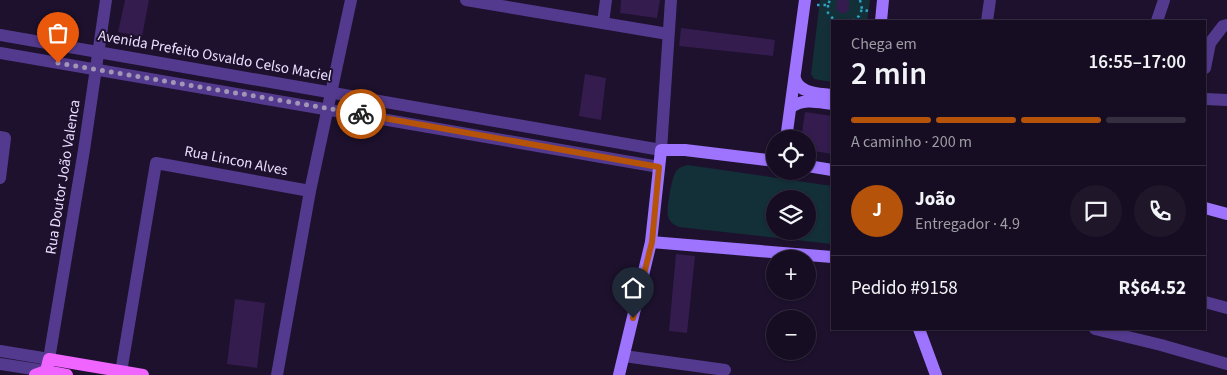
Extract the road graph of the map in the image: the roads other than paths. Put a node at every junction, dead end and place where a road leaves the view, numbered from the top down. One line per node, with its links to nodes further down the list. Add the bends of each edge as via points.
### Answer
1 (106, 0): 17 (street, Rua Doutor João Valenca)
2 (351, 0): 22 (street)
3 (466, 0): 13 (street)
4 (606, 0): 13 (street)
5 (672, 0): 15 (street)
6 (883, 0): 10 (main road)
7 (990, 0): 11 (street)
8 (1164, 0): 12 (street)
9 (811, 2): 21 (main road)
10 (876, 17)
11 (987, 20)
12 (1157, 20)
13 (603, 23): 15 (street)
14 (1227, 25): 19 (street, via 1210,44)
15 (668, 34): 31 (street)
16 (0, 35): 17 (street, Avenida Prefeito Osvaldo Celso Maciel)
17 (99, 52): 20 (street, Rua Doutor João Valenca); 22 (street, Avenida Prefeito Osvaldo Celso Maciel)
18 (0, 53): 20 (street)
19 (1206, 63)
20 (96, 70): 28 (street); 50 (street, Rua Doutor João Valenca)
21 (795, 79): 23 (main road, via 798,86 807,91); 27 (main road)
22 (331, 92): 28 (street); 31 (street, Avenida Prefeito Osvaldo Celso Maciel)
23 (831, 95)
24 (1206, 99): 25 (street)
25 (1227, 100)
26 (831, 104): 27 (main road, via 809,101)
27 (791, 107): 29 (main road)
28 (328, 108): 33 (street); 37 (street)
29 (787, 130)
30 (0, 137): 36 (street, via 5,138)
31 (661, 150): 32 (main road); 33 (main road)
32 (766, 160)
33 (659, 167): 40 (main road)
34 (816, 167): 35 (main road)
35 (831, 170)
36 (0, 178)
37 (310, 191): 52 (street, Rua Lincon Alves, via 156,163); 55 (street)
38 (1206, 208): 39 (main road)
39 (1227, 214)
40 (652, 242): 41 (main road); 47 (main road)
41 (831, 257)
42 (1206, 302): 43 (street)
43 (1227, 308)
44 (919, 330): 57 (main road)
45 (1099, 330): 49 (street)
46 (0, 351): 50 (street)
47 (624, 356): 51 (street); 56 (main road)
48 (0, 364): 50 (street)
49 (1227, 364)
50 (43, 368): 52 (main road); 53 (main road)
51 (725, 370)
52 (121, 372): 54 (main road)
53 (67, 375)
54 (143, 375)
55 (277, 375)
56 (619, 375)
57 (936, 375)

